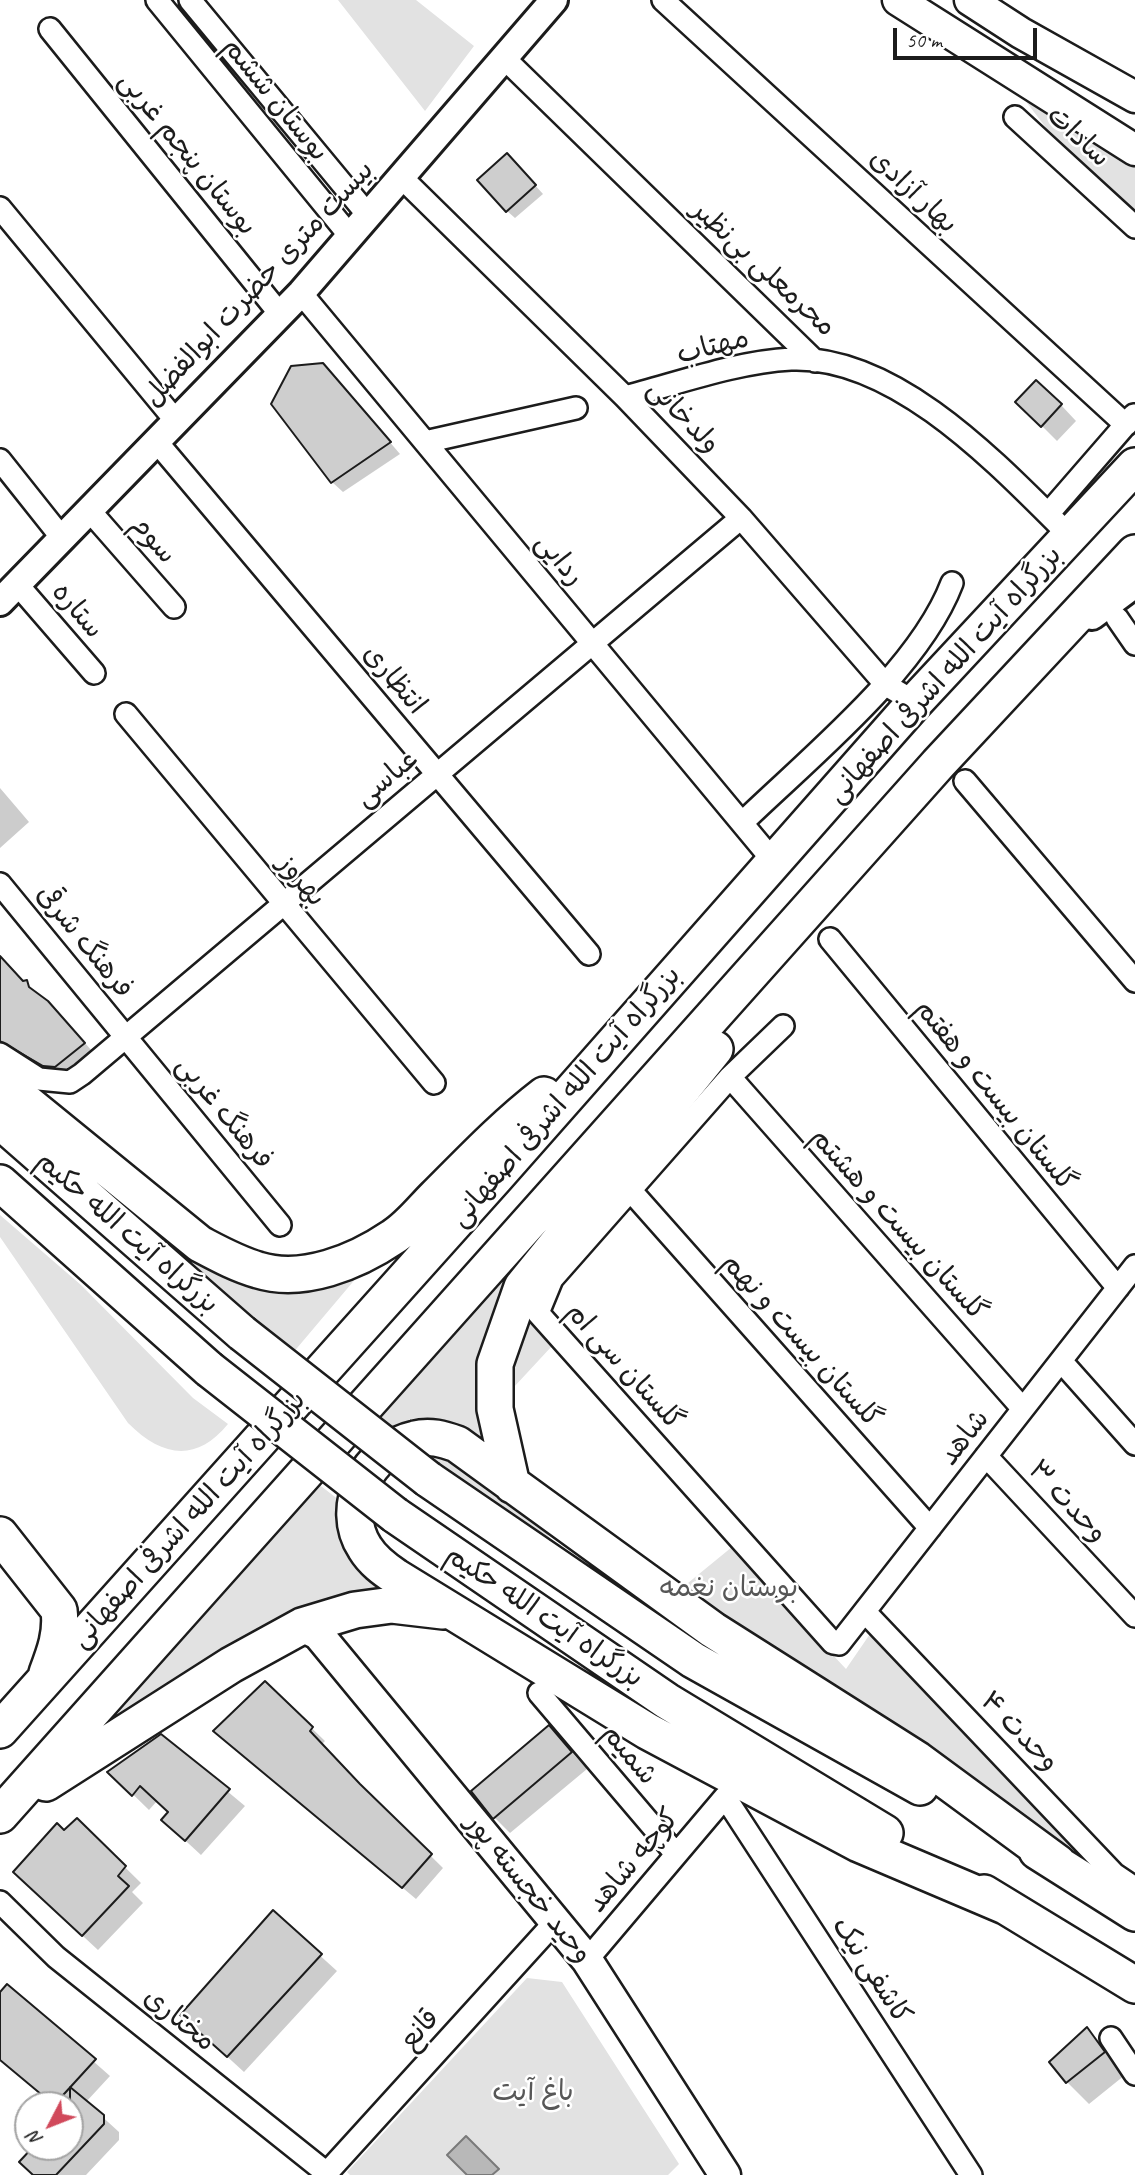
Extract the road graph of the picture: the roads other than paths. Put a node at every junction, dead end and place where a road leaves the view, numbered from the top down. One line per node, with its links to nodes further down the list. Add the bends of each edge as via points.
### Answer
1 (157, 0): 18 (street, بوستان ششم)
2 (190, 0): 16 (street, بوستان ششم)
3 (554, 0): 8 (street, بیست متری حضرت ابوالفضل)
4 (663, 0): 24 (street, بهار آزادی)
5 (898, 0): 11 (main road)
6 (970, 0): 9 (main road)
7 (50, 29): 20 (street, بوستان پنجم غربی)
8 (504, 58): 14 (street, بیست متری حضرت ابوالفضل); 21 (street, محرمعلی بی‌نظیر)
9 (1084, 67): 10 (main road); 11 (main road, via 1084,89)
10 (1135, 97)
11 (1065, 106): 13 (main road)
12 (1015, 117): 17 (street, سادات)
13 (1135, 150)
14 (401, 177): 16 (street, بیست متری حضرت ابوالفضل); 22 (street, ولدخانی)
15 (0, 208): 25 (street)
16 (368, 215): 18 (street, بیست متری حضرت ابوالفضل)
17 (1135, 227)
18 (350, 236): 19 (street, بیست متری حضرت ابوالفضل)
19 (300, 293): 20 (street, بیست متری حضرت ابوالفضل); 27 (street, ردایی)
20 (280, 314): 25 (street, بیست متری حضرت ابوالفضل)
21 (815, 361): 22 (street, مهتاب, via 750,365); 32 (street, محرمعلی بی‌نظیر, via 855,370 914,397)
22 (625, 397): 31 (street, ولدخانی)
23 (576, 408): 27 (street)
24 (1130, 419): 32 (street)
25 (176, 421): 26 (street, بیست متری حضرت ابوالفضل)
26 (156, 441): 30 (street, بیست متری حضرت ابوالفضل); 47 (street, انتظاری)
27 (425, 442): 40 (street, ردایی)
28 (0, 460): 33 (street)
29 (1135, 467): 32 (highway, بزرگراه آیت الله اشرفی اصفهانی)
30 (89, 510): 33 (street, بیست متری حضرت ابوالفضل); 38 (street, سوم)
31 (741, 518): 40 (street, عباسی); 44 (street, ولدخانی)
32 (1059, 526): 45 (highway, بزرگراه آیت الله اشرفی اصفهانی)
33 (62, 538): 37 (street, بیست متری حضرت ابوالفضل)
34 (1135, 553): 42 (highway, بزرگراه آیت الله اشرفی اصفهانی)
35 (952, 583): 44 (street, via 944,604)
36 (1135, 583): 42 (street)
37 (8, 593): 43 (street, ستاره)
38 (174, 607)
39 (1117, 618): 41 (street)
40 (592, 643): 47 (street, عباسی); 49 (street, ردایی)
41 (1135, 644)
42 (1038, 657): 53 (highway, بزرگراه آیت الله اشرفی اصفهانی)
43 (94, 673)
44 (886, 685): 45 (street, ولدخانی); 49 (street)
45 (915, 702): 50 (highway, بزرگراه آیت الله اشرفی اصفهانی)
46 (126, 714): 52 (street, بهروز)
47 (437, 774): 52 (street, عباسی); 55 (street, انتظاری)
48 (965, 781): 56 (street)
49 (741, 823): 50 (street, ردایی)
50 (775, 863): 59 (highway, بزرگراه آیت الله اشرفی اصفهانی)
51 (0, 884): 58 (street, فرهنگ شرقی)
52 (283, 903): 58 (street, عباسی); 63 (street, بهروز)
53 (816, 903): 74 (highway, via 735,1025 522,1287 499,1351 494,1383 495,1409); 86 (highway, بزرگراه آیت الله اشرفی اصفهانی)
54 (830, 939): 69 (street, گلستان بیست و هفتم)
55 (589, 954)
56 (1135, 981)
57 (783, 1027): 61 (street, گلستان سی ام)
58 (125, 1036): 60 (street, عباسی, via 70,1082 39,1079); 67 (street, فرهنگ غربی)
59 (617, 1040): 62 (highway, via 532,1105 396,1236 357,1258 300,1273 260,1271 200,1244); 82 (highway, بزرگراه آیت الله اشرفی اصفهانی)
60 (0, 1054)
61 (730, 1077): 66 (street, گلستان سی ام); 71 (street, گلستان بیست و هشتم)
62 (0, 1081)
63 (433, 1083)
64 (0, 1121): 88 (highway, بزرگراه آیت الله حکیم, bridge, via 242,1333 428,1479 693,1660)
65 (0, 1183): 91 (highway, بزرگراه آیت الله حکیم, bridge, via 209,1369 395,1515 667,1701)
66 (631, 1191): 75 (street, گلستان بیست و نهم); 81 (street, گلستان سی ام, via 552,1279 538,1312 833,1643)
67 (280, 1225)
68 (1135, 1266): 69 (street, شاهد)
69 (1118, 1288): 70 (street, شاهد)
70 (1061, 1361): 71 (street, شاهد); 72 (street)
71 (1024, 1409): 73 (street, شاهد)
72 (1135, 1444)
73 (986, 1456): 75 (street, شاهد); 79 (street, وحدت ۳)
74 (512, 1485): 78 (highway, via 481,1459 437,1437 414,1439 384,1453 365,1477 355,1502 355,1523 363,1546 396,1577); 88 (highway, via 713,1630 918,1760)
75 (930, 1528): 77 (street, شاهد)
76 (0, 1535): 82 (highway, via 59,1610 58,1642)
77 (864, 1612): 81 (street, شاهد); 89 (street, وحدت ۴, via 1114,1874)
78 (457, 1613): 80 (highway, via 393,1605 355,1610); 91 (highway, via 647,1731 859,1844)
79 (1135, 1616)
80 (302, 1626): 86 (highway, via 231,1665); 93 (main road, وحید خجسته پور, via 327,1644)
81 (839, 1644)
82 (44, 1682): 84 (highway, بزرگراه آیت الله اشرفی اصفهانی)
83 (539, 1693): 87 (street, شمیم)
84 (0, 1730)
85 (724, 1797): 87 (street, کوچه شاهد); 100 (street, کاشفی نیک)
86 (3, 1812)
87 (676, 1854): 94 (street, کوچه شاهد)
88 (1058, 1863): 92 (highway, بزرگراه آیت الله حکیم)
89 (1135, 1888)
90 (0, 1902): 98 (street, مختاری, via 57,1957)
91 (1005, 1906): 95 (highway, بزرگراه آیت الله حکیم)
92 (1135, 1913)
93 (555, 1922): 94 (main road, وحید خجسته پور); 98 (street, قانع)
94 (587, 1960): 99 (main road, وحید خجسته پور)
95 (1135, 1985)
96 (1111, 2038): 97 (street)
97 (1135, 2074)
98 (327, 2174)
99 (726, 2175)
100 (971, 2175)

